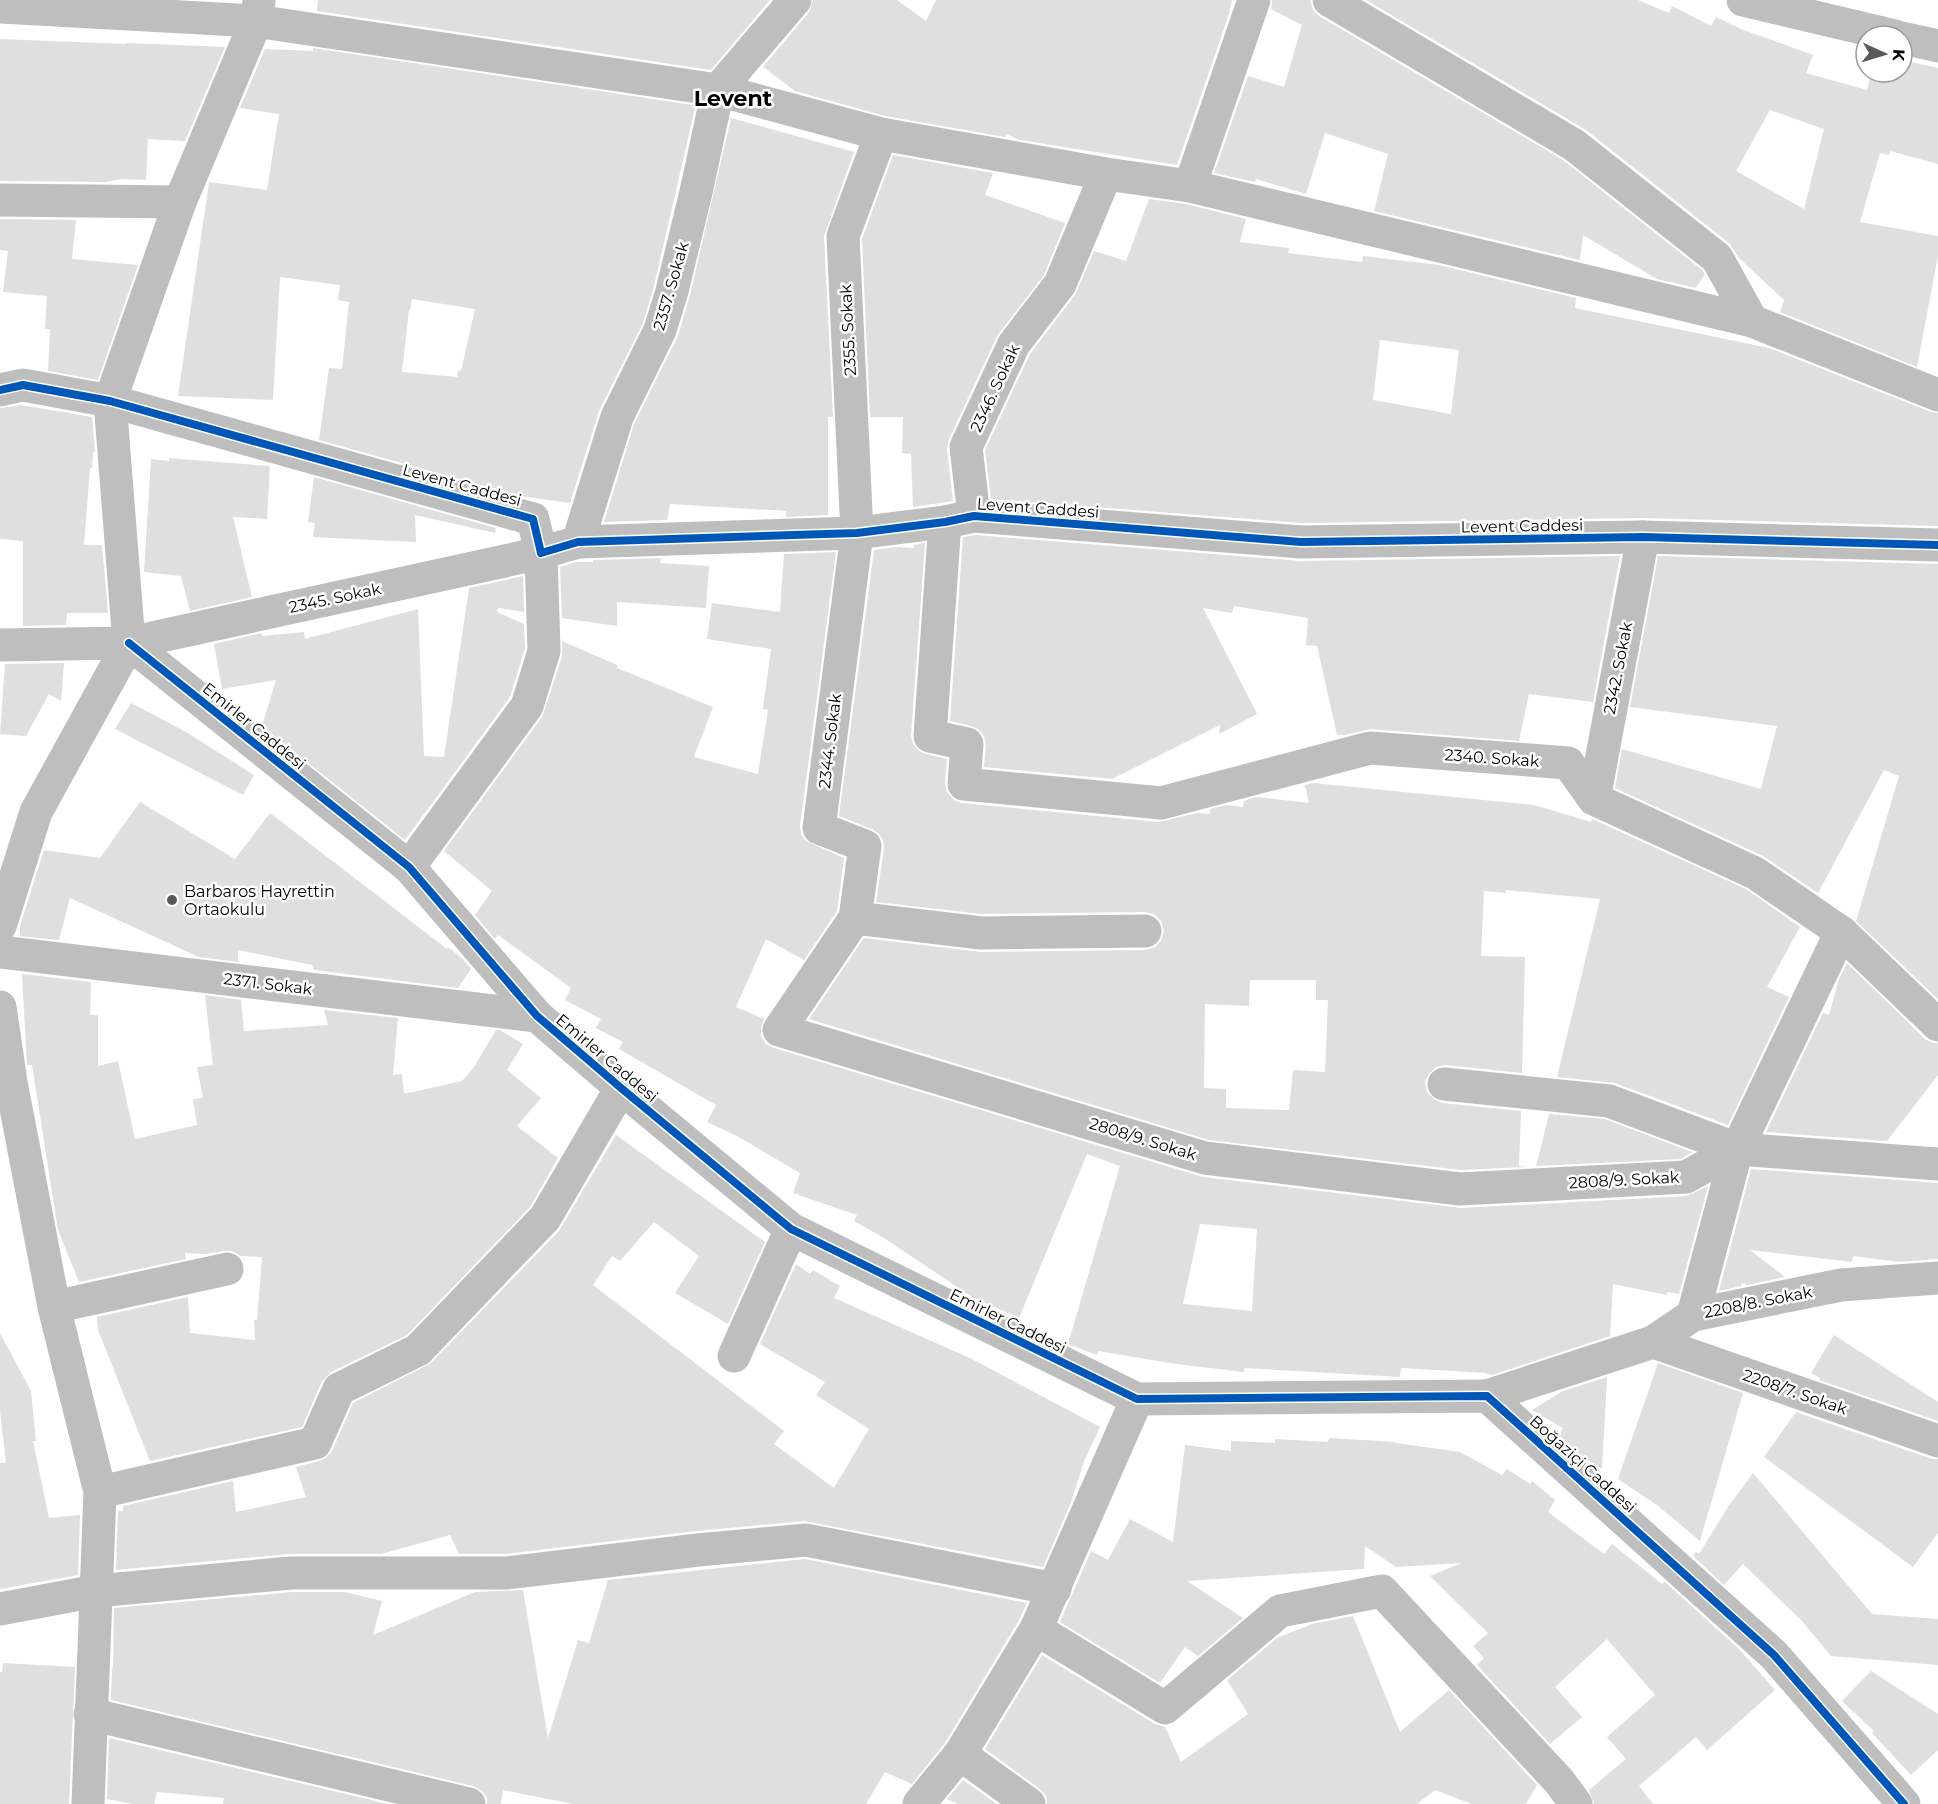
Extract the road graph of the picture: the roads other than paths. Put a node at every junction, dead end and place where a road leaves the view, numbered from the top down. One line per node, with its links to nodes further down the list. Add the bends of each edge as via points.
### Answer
1 (795, 0): 10 (street)
2 (1254, 0): 13 (street)
3 (1329, 0): 16 (street, via 1574,146 1717,258)
4 (1750, 1): 7 (street)
5 (0, 7): 6 (street)
6 (257, 10): 10 (street); 15 (street)
7 (1854, 26)
8 (1914, 41): 9 (street)
9 (1938, 46)
10 (718, 90): 11 (street); 23 (street, 2357. Sokak, via 660,330 617,417)
11 (881, 134): 12 (street); 21 (street, 2355. Sokak, via 843,236)
12 (1106, 174): 13 (street); 20 (street, 2346. Sokak, via 1060,284 1014,344 966,447)
13 (1190, 186): 16 (street)
14 (0, 200): 15 (street)
15 (180, 202): 19 (street)
16 (1752, 321): 18 (street)
17 (0, 390): 19 (street, via 23,385)
18 (1938, 395)
19 (110, 401): 25 (street, Levent Caddesi, via 533,519); 26 (street)
20 (960, 519): 21 (street, Levent Caddesi); 22 (street, Levent Caddesi, via 1300,542); 28 (street, 2346. Sokak, via 930,736 967,744)
21 (857, 533): 23 (street, Levent Caddesi); 31 (street, 2344. Sokak, via 819,828 865,846)
22 (1643, 537): 24 (street, Levent Caddesi); 29 (street, 2342. Sokak)
23 (578, 542): 25 (street, Levent Caddesi)
24 (1938, 545)
25 (541, 553): 26 (street, 2345. Sokak); 30 (street, via 544,651 527,706)
26 (129, 643): 27 (street, 2345. Sokak); 30 (street, Emirler Caddesi); 32 (street, via 36,812)
27 (0, 645)
28 (964, 784): 29 (street, 2340. Sokak, via 1161,803 1370,748 1569,763)
29 (1594, 799): 34 (street, via 1755,873)
30 (409, 867): 37 (street, Emirler Caddesi)
31 (855, 918): 33 (street, via 981,933); 42 (street, 2808/9. Sokak, via 779,1030 1205,1158 1460,1188 1686,1177)
32 (0, 926)
33 (1145, 931)
34 (1841, 932): 38 (street); 42 (street)
35 (0, 952): 37 (street, 2371. Sokak)
36 (0, 1007): 39 (street)
37 (537, 1016): 41 (street, Emirler Caddesi)
38 (1938, 1025)
39 (5, 1083): 47 (street)
40 (1444, 1084): 42 (street, via 1609,1101)
41 (621, 1088): 44 (street, Emirler Caddesi); 54 (street, via 545,1218 418,1350 339,1389 315,1443)
42 (1737, 1149): 43 (street); 48 (street)
43 (1938, 1164)
44 (791, 1229): 50 (street); 52 (street, Emirler Caddesi)
45 (227, 1269): 47 (street)
46 (1938, 1278): 48 (street, 2208/8. Sokak, via 1841,1285)
47 (54, 1307): 54 (street)
48 (1693, 1315): 49 (street, 2208/8. Sokak)
49 (1653, 1342): 51 (street, 2208/8. Sokak); 53 (street, 2208/7. Sokak)
50 (734, 1356)
51 (1487, 1396): 52 (street); 66 (street, Boğaziçi Caddesi, via 1774,1655)
52 (1137, 1399): 55 (street)
53 (1938, 1441)
54 (100, 1492): 56 (street)
55 (1055, 1589): 56 (street, via 806,1540 506,1573 291,1574); 58 (street)
56 (96, 1591): 57 (street); 59 (street)
57 (0, 1609)
58 (1036, 1629): 60 (street); 65 (street, via 1165,1708 1280,1611 1382,1591)
59 (90, 1714): 61 (street); 62 (street)
60 (960, 1754): 63 (street); 64 (street)
61 (88, 1804)
62 (469, 1804)
63 (919, 1804)
64 (1029, 1804)
65 (1576, 1804)
66 (1904, 1804)

